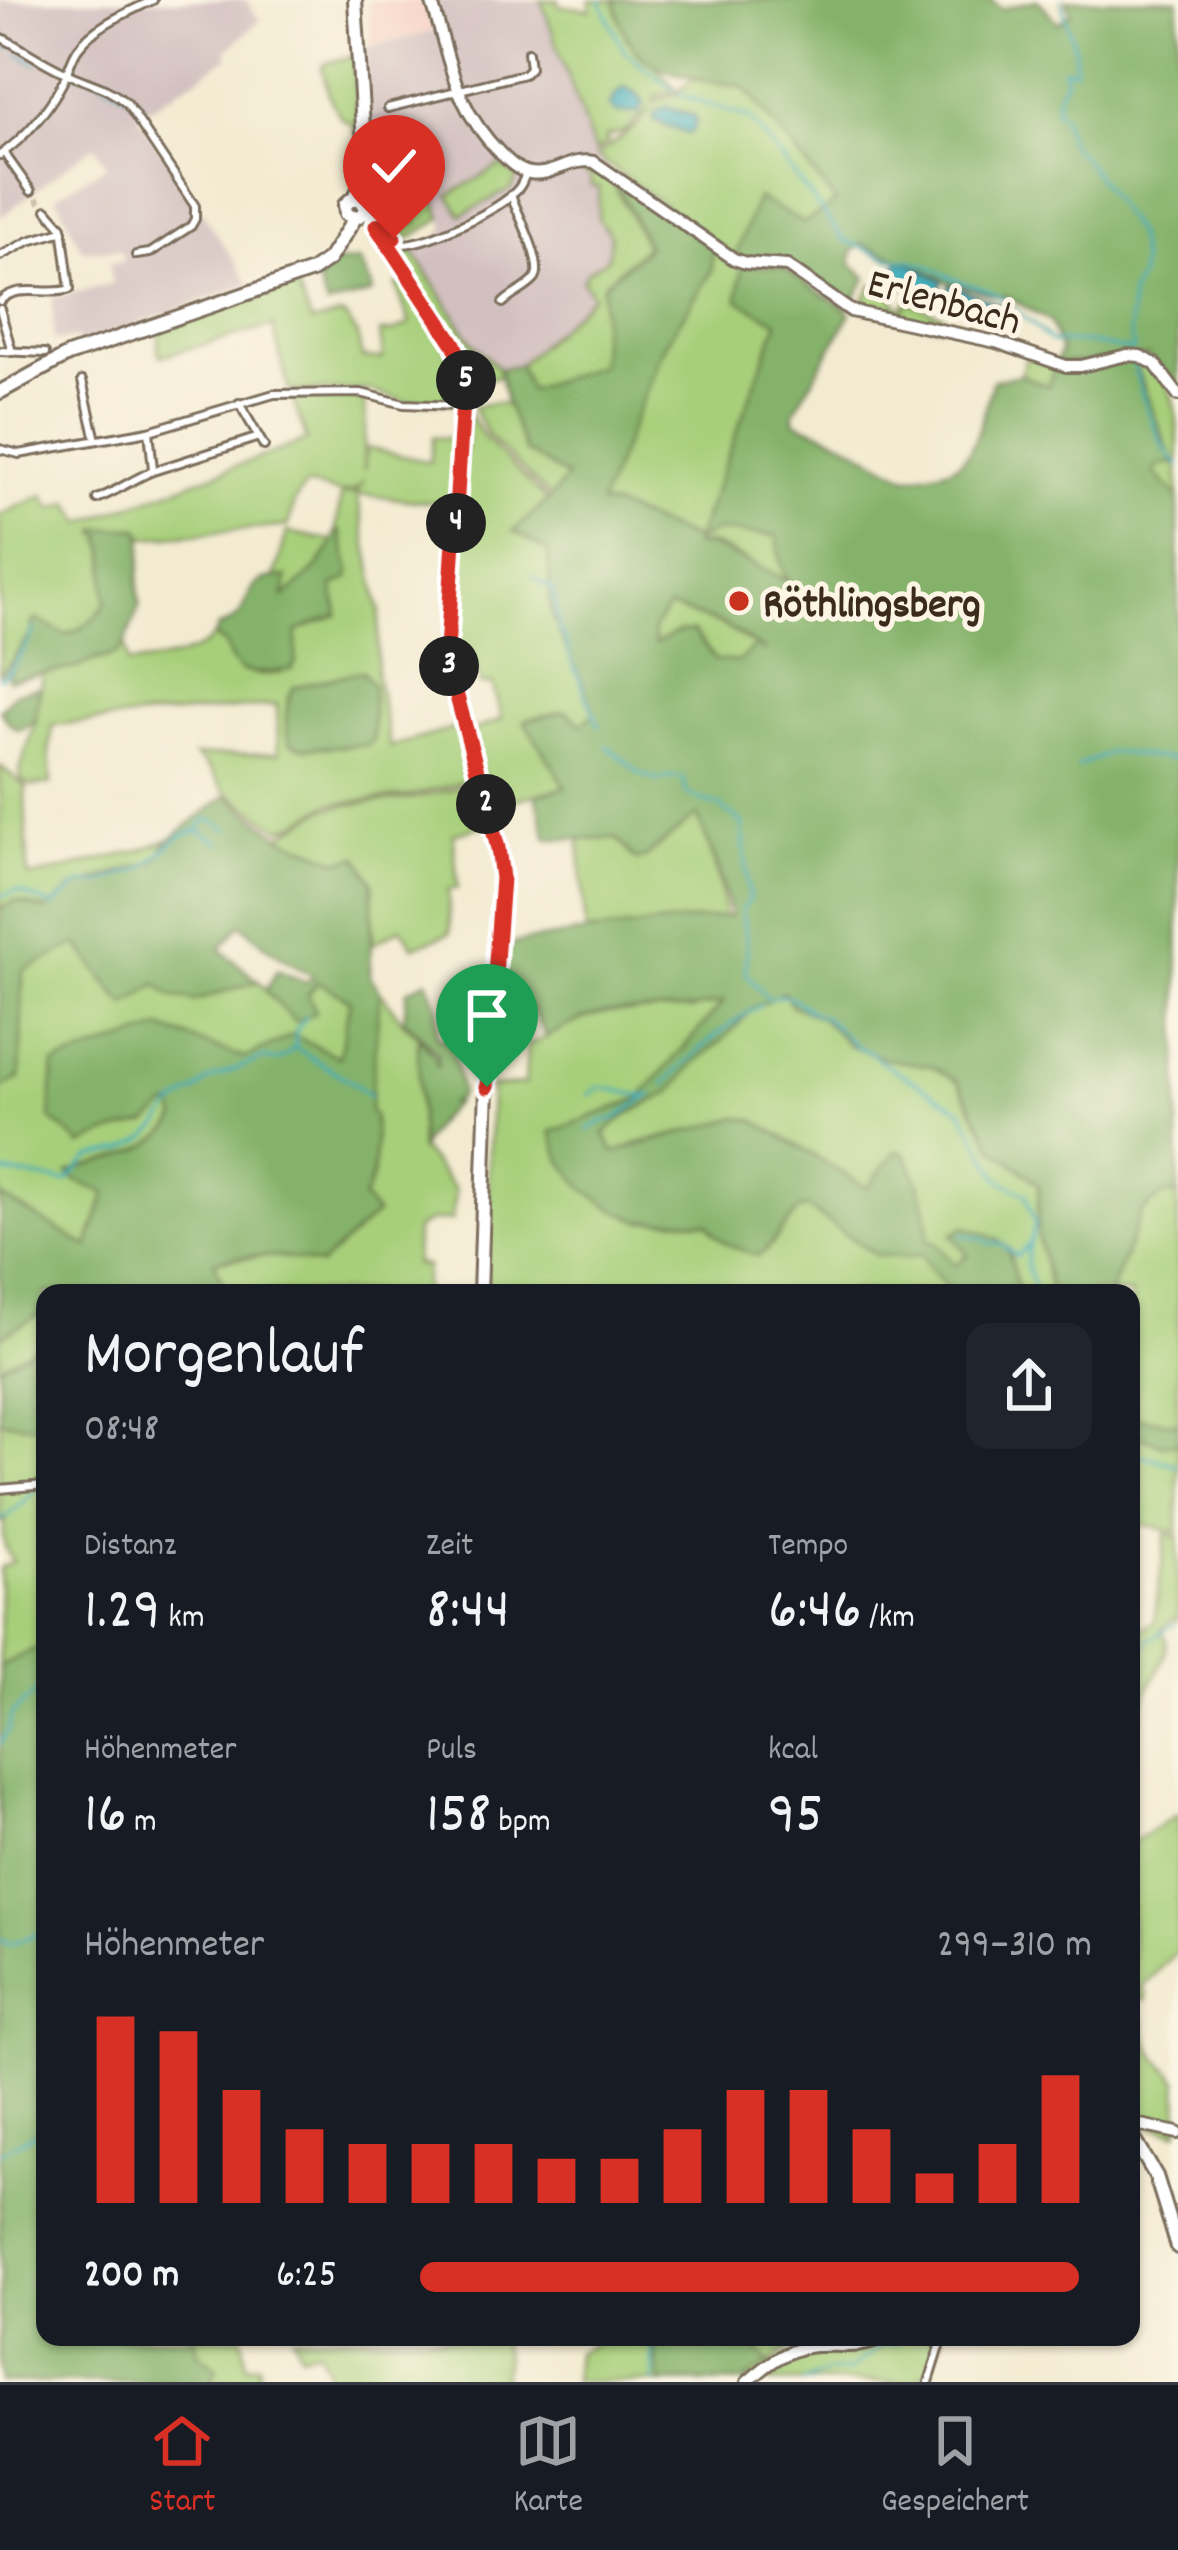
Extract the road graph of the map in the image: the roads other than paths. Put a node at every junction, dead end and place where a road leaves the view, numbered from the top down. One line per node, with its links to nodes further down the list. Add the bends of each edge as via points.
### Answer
1 (152, 0): 6 (street, via 92,34)
2 (431, 0): 7 (street)
3 (358, 3): 14 (main road)
4 (0, 37): 6 (street)
5 (528, 52): 7 (street, via 526,73)
6 (67, 74): 9 (street, via 37,122); 16 (street, via 128,104 195,206 191,226)
7 (457, 90): 8 (street); 10 (street, via 488,140)
8 (388, 108)
9 (2, 154): 11 (street)
10 (526, 173): 12 (street); 25 (street, Erlenbach, via 584,160 602,166 734,259 787,266 851,311 1005,344 1066,366 1132,355 1153,363)
11 (31, 191)
12 (511, 195): 14 (street, via 411,244); 18 (street, via 538,266 533,281)
13 (46, 210): 15 (street)
14 (362, 213): 24 (main road, via 312,272 77,354); 27 (main road, via 461,356)
15 (63, 231): 17 (street); 19 (street, via 70,290 9,292)
16 (136, 255)
17 (0, 256)
18 (503, 303)
19 (0, 305): 21 (street)
20 (0, 351): 21 (street)
21 (12, 352): 22 (street)
22 (45, 353)
23 (82, 381): 30 (street)
24 (0, 395)
25 (1178, 395)
26 (239, 403): 27 (street, via 274,394 362,393); 28 (street); 29 (street)
27 (464, 406): 35 (main road, via 447,642 502,878)
28 (148, 431): 30 (street); 33 (street)
29 (259, 437): 31 (street); 33 (street)
30 (96, 440): 32 (street, via 19,454)
31 (264, 446)
32 (0, 449)
33 (153, 471): 34 (street)
34 (98, 499)
35 (480, 1284)
36 (36, 1486): 37 (street)
37 (0, 1489)
38 (1140, 2125): 39 (street)
39 (1178, 2133)
40 (1140, 2148): 41 (main road)
41 (1178, 2247)
42 (812, 2346): 44 (street)
43 (812, 2346): 46 (street)
44 (862, 2346)
45 (940, 2346): 47 (street)
46 (747, 2382)
47 (929, 2382)

